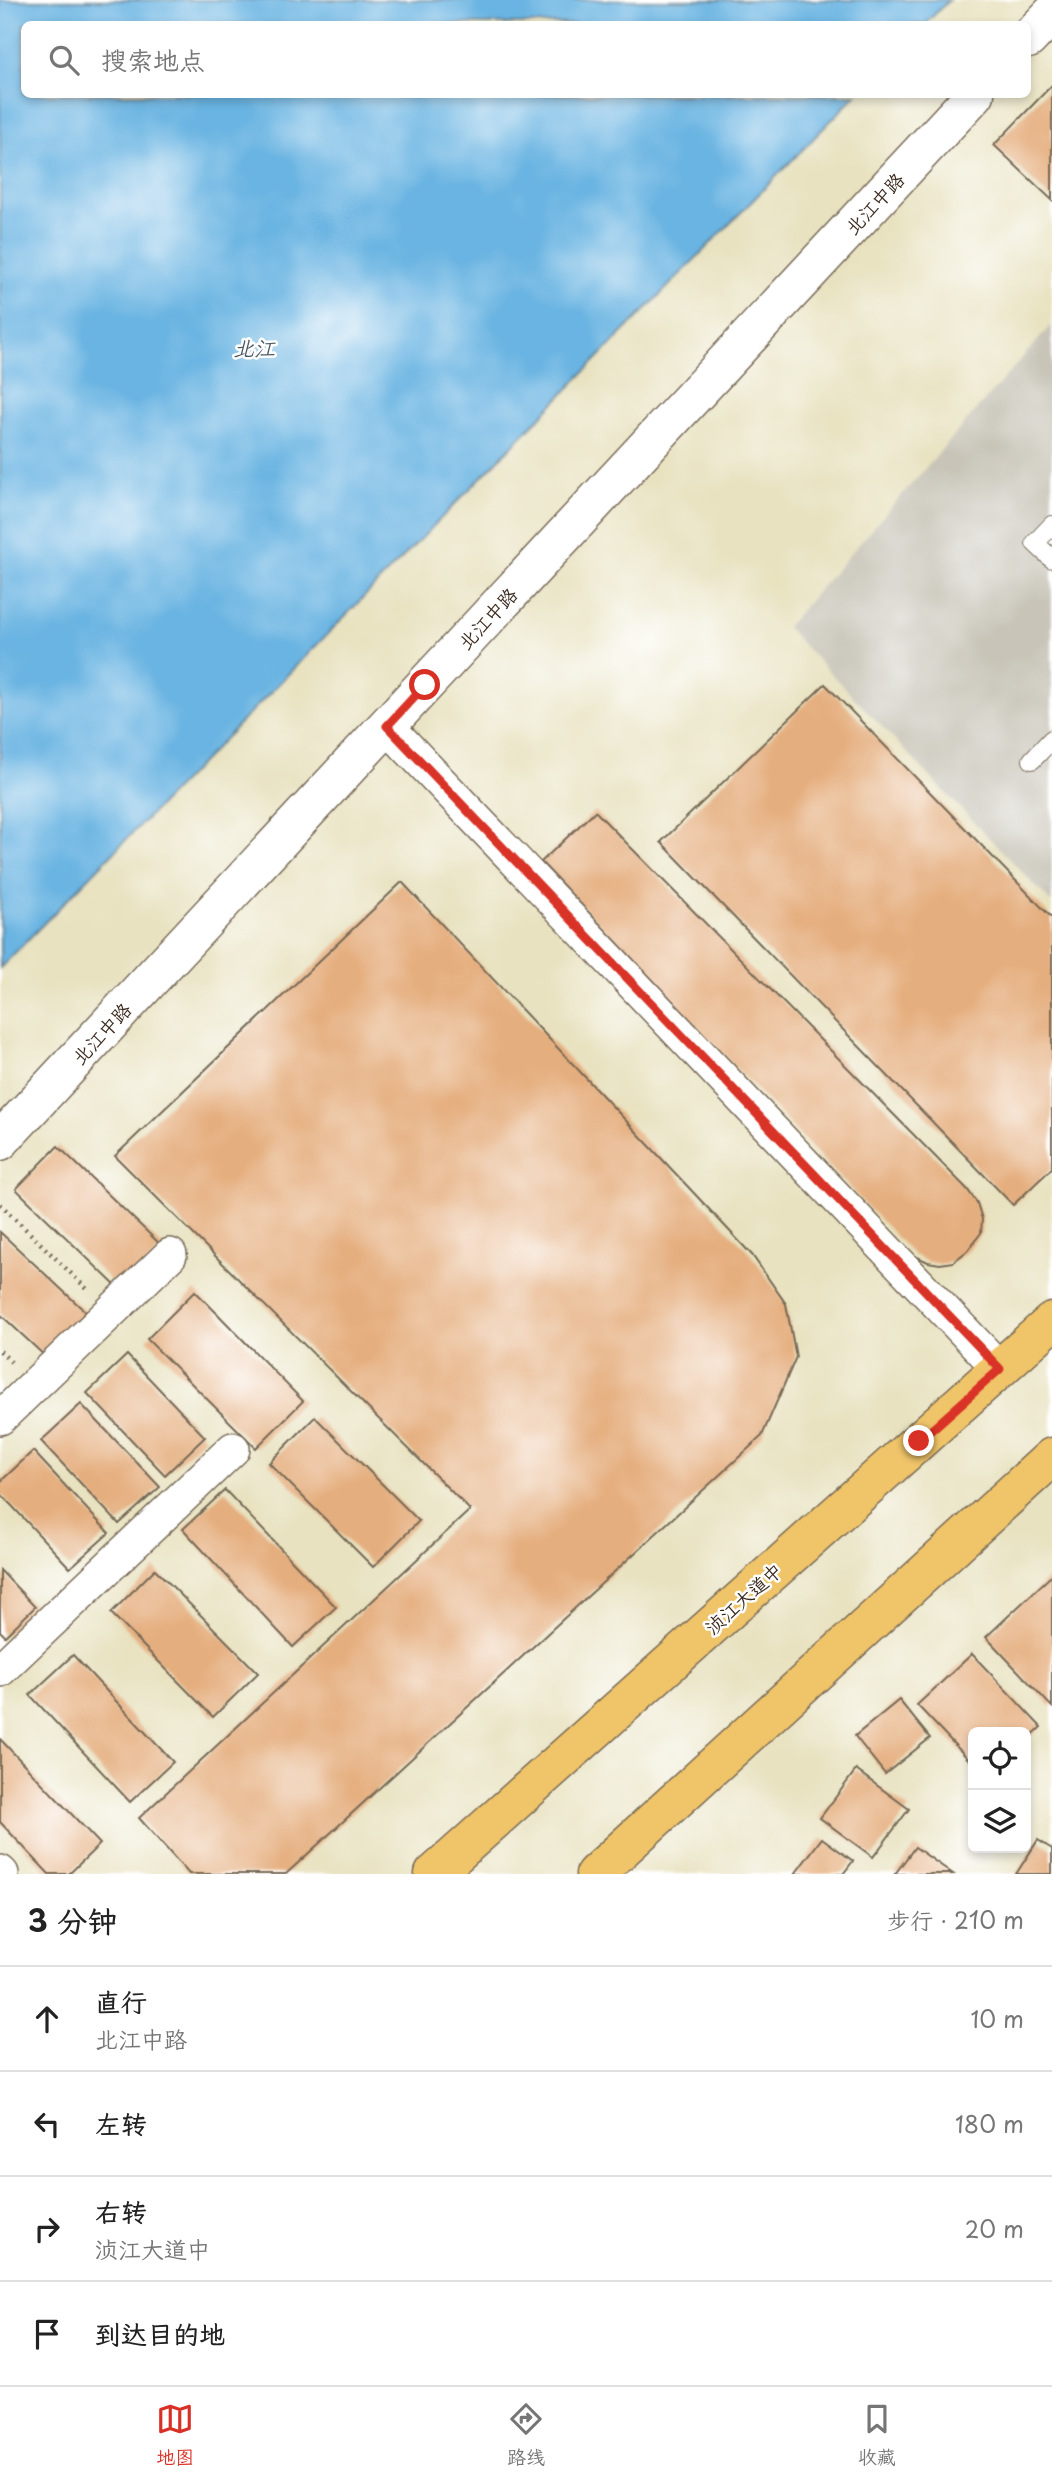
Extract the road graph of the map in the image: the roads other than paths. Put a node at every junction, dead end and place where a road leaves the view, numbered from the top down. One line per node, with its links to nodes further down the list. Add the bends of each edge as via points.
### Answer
1 (1052, 14): 2 (street)
2 (1031, 35)
3 (971, 98): 6 (street, 北江中路)
4 (1052, 525): 5 (lane, via 1035,543)
5 (1052, 559)
6 (387, 726): 9 (street, 北江中路); 12 (street)
7 (1052, 738): 8 (lane)
8 (1032, 760)
9 (0, 1141)
10 (170, 1255): 13 (street)
11 (1052, 1322): 12 (main road, 浈江大道中)
12 (1000, 1369): 17 (main road, 浈江大道中)
13 (0, 1418)
14 (233, 1449): 16 (street)
15 (1052, 1457): 18 (main road)
16 (0, 1670)
17 (434, 1874)
18 (595, 1874)

